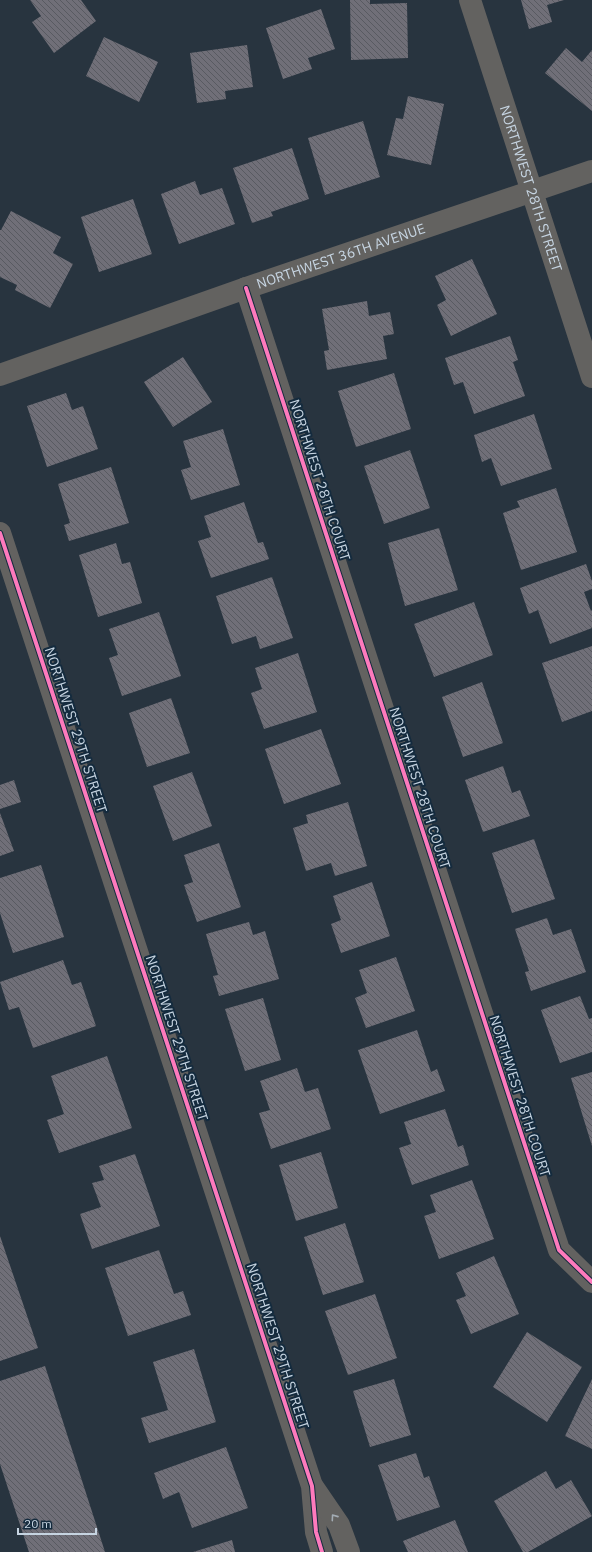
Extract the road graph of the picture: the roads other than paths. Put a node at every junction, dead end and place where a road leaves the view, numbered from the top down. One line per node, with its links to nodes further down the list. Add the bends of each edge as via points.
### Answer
1 (470, 0): 3 (street, NORTHWEST 28TH STREET)
2 (592, 171): 3 (street, NORTHWEST 36TH AVENUE)
3 (532, 191): 4 (street, NORTHWEST 36TH AVENUE); 6 (street, NORTHWEST 28TH STREET)
4 (246, 288): 5 (street, NORTHWEST 36TH AVENUE); 8 (street, NORTHWEST 28TH COURT, via 558,1250)
5 (0, 375)
6 (592, 376)
7 (0, 533): 9 (street, NORTHWEST 29TH STREET)
8 (592, 1282)
9 (312, 1486): 10 (street, NORTHWEST 29TH STREET, via 316,1532); 11 (street, NORTHWEST 29TH STREET, one-way to 9, via 339,1525)
10 (322, 1552)
11 (349, 1552)

